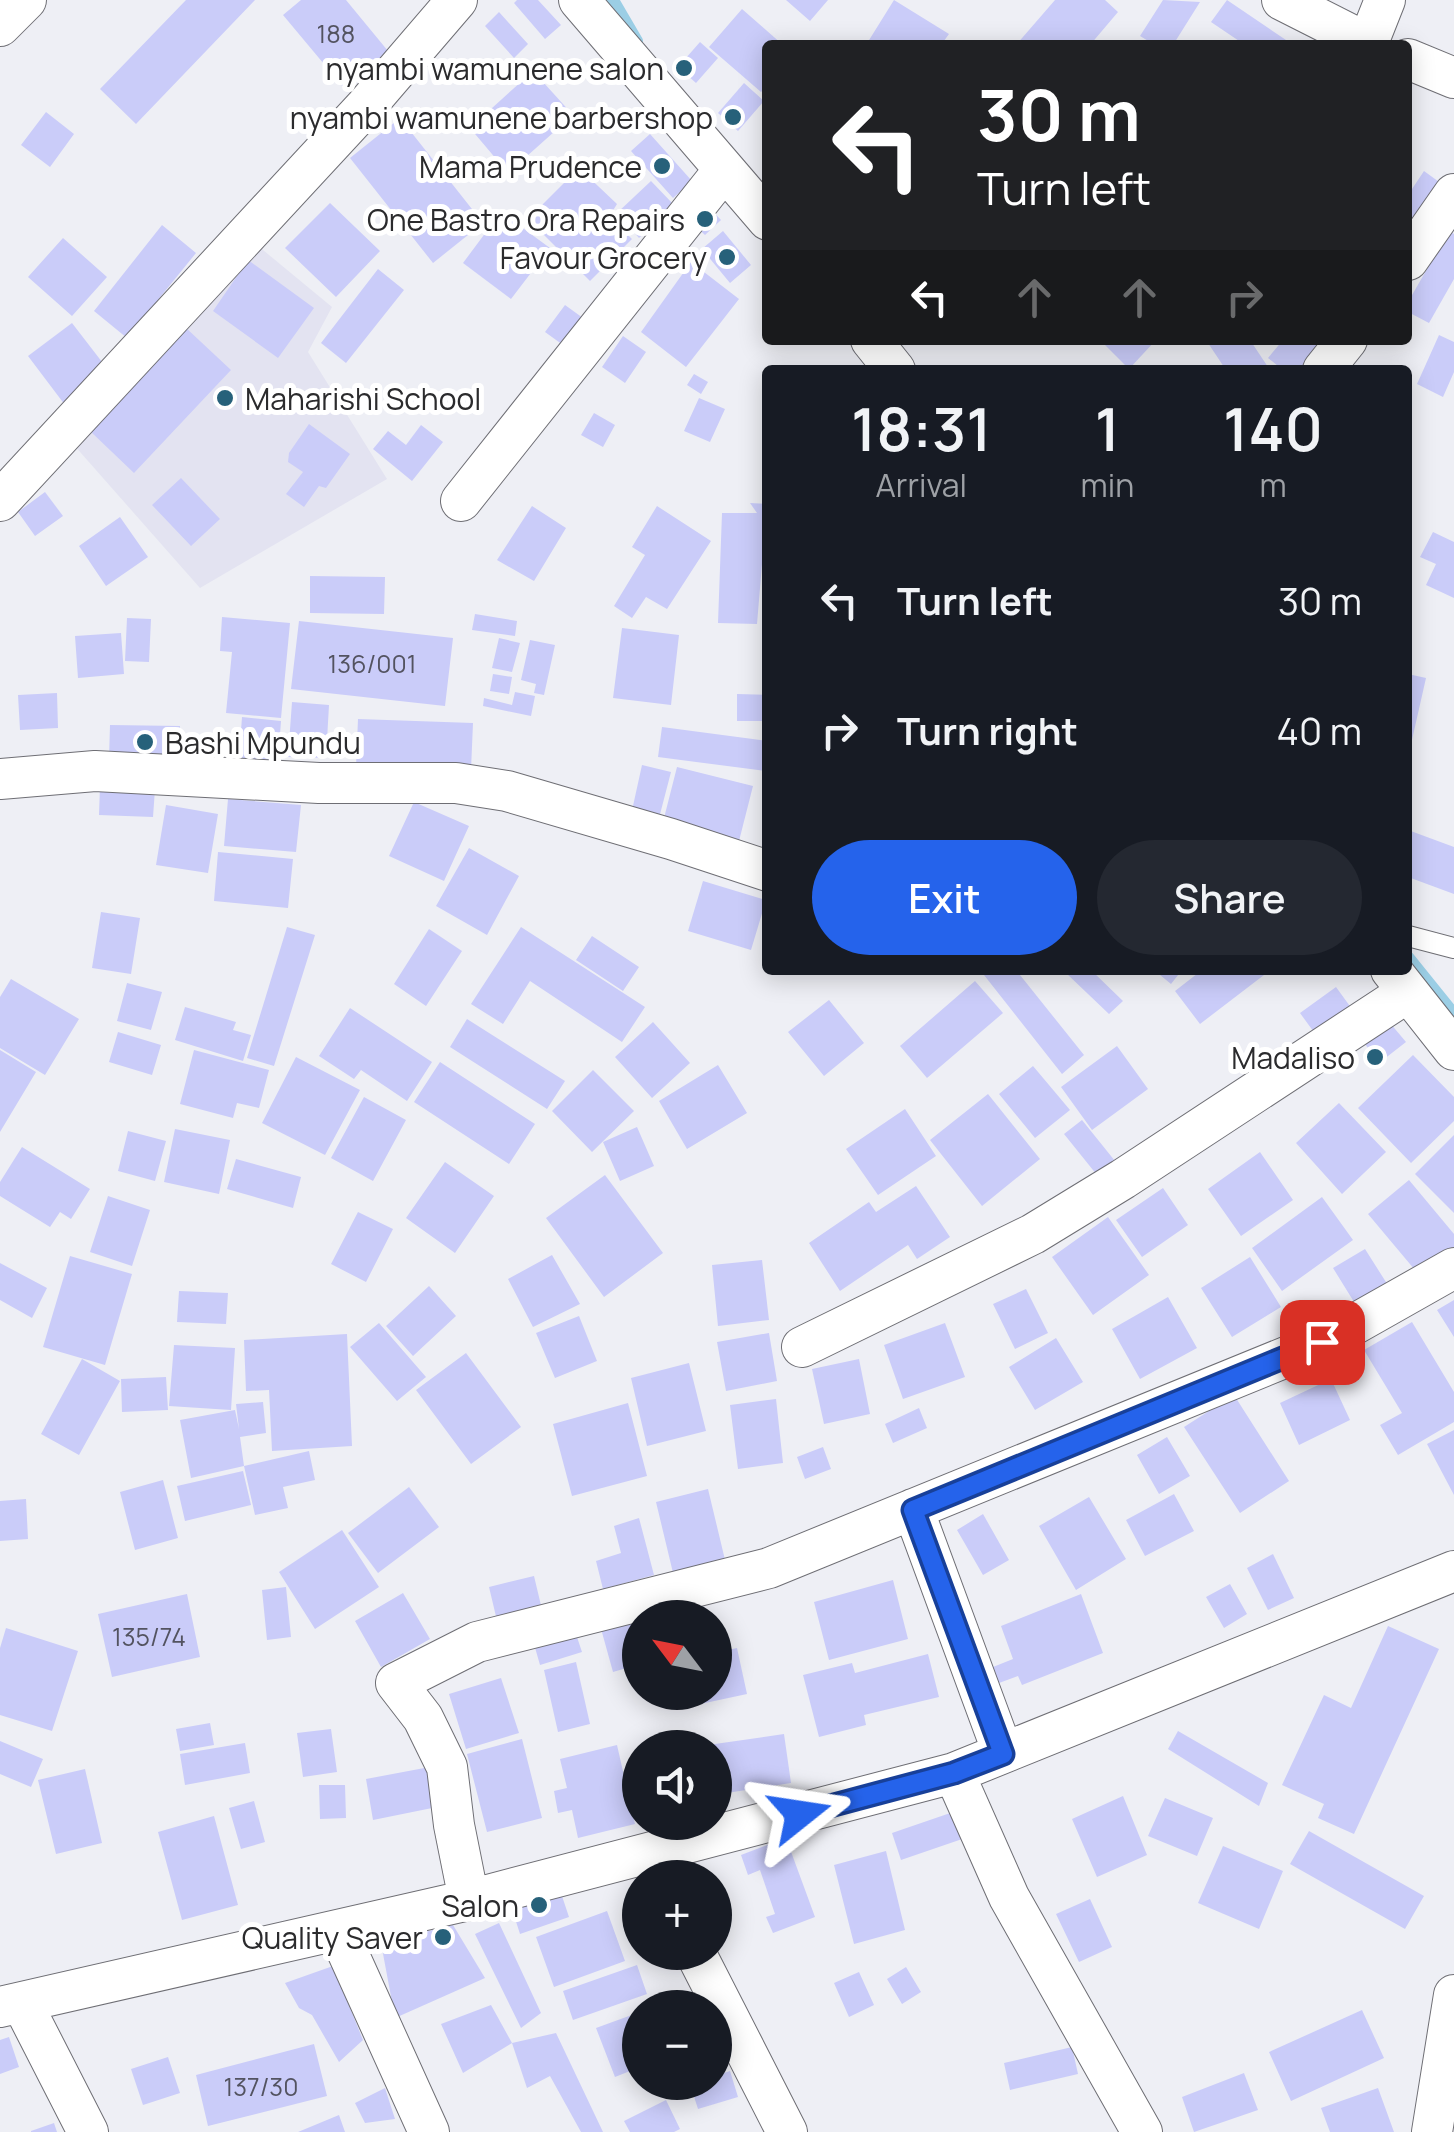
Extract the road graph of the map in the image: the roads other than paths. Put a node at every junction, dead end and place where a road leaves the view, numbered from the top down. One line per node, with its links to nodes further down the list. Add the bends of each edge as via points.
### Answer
1 (26, 0): 6 (street)
2 (457, 0): 20 (street)
3 (579, 0): 11 (street)
4 (1282, 0): 7 (street)
5 (1385, 0): 8 (street)
6 (0, 26)
7 (1362, 40)
8 (1371, 40)
9 (1412, 62): 10 (street)
10 (1454, 78)
11 (724, 170): 13 (street); 19 (street)
12 (1454, 194): 14 (street)
13 (762, 213)
14 (1412, 254)
15 (874, 345): 17 (street)
16 (1343, 345): 18 (street)
17 (891, 365)
18 (1326, 365)
19 (461, 500)
20 (0, 502)
21 (0, 779): 22 (street, via 95,771 456,783 507,791)
22 (762, 870)
23 (1412, 937): 24 (lane)
24 (1454, 948)
25 (1399, 981): 26 (street); 28 (street, via 1123,1180 1032,1234)
26 (1454, 1050)
27 (1454, 1268): 29 (street, via 1322,1342)
28 (802, 1347)
29 (913, 1510): 31 (street); 35 (street, via 769,1568 477,1642 396,1683 424,1718 447,1766)
30 (1454, 1571): 31 (street)
31 (1003, 1754): 32 (street)
32 (954, 1773): 33 (street); 43 (street, via 1009,1898)
33 (671, 1860)
34 (622, 1872): 35 (street)
35 (469, 1900): 36 (street)
36 (338, 1930): 39 (street); 41 (street)
37 (704, 1970): 42 (street)
38 (1454, 1995): 44 (street)
39 (11, 2006): 40 (street)
40 (88, 2132)
41 (429, 2132)
42 (787, 2132)
43 (1142, 2132)
44 (1432, 2132)

